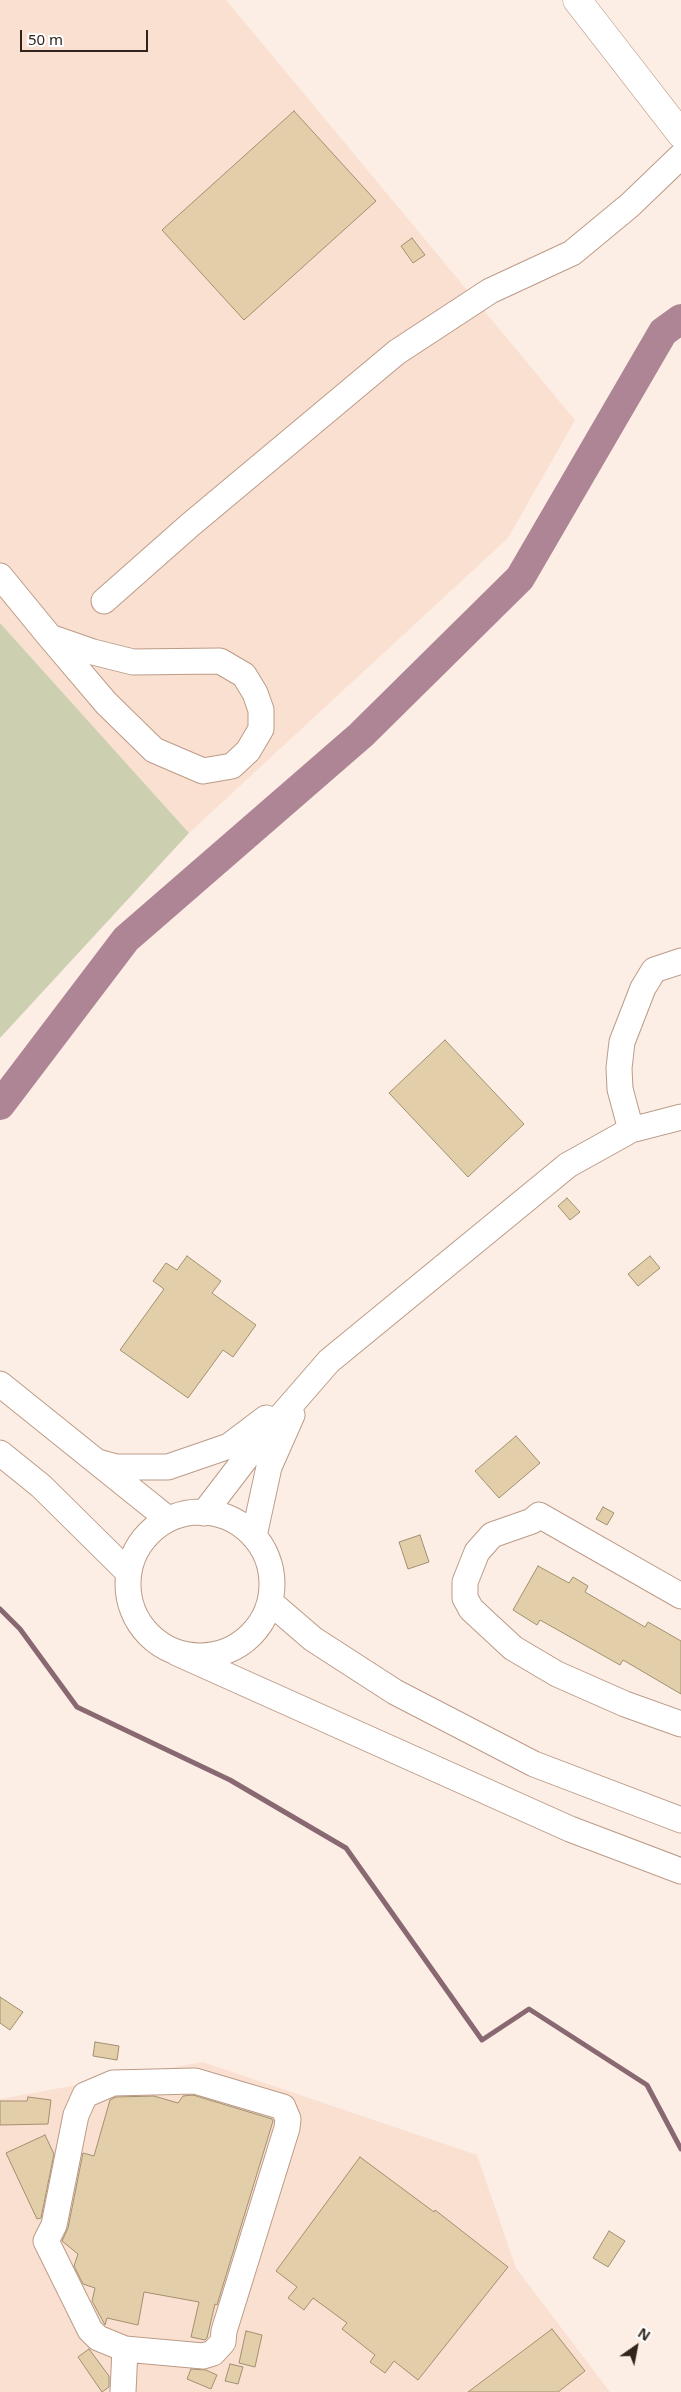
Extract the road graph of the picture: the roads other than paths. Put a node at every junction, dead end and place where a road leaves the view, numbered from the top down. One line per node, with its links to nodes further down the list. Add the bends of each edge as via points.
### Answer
1 (577, 0): 2 (main road)
2 (681, 134)
3 (681, 156): 5 (street, via 630,205 572,253 490,291 397,352)
4 (0, 576): 6 (street)
5 (104, 601)
6 (50, 637): 6 (street, via 106,704 154,750 203,771 232,766 248,751 260,729 261,710 244,674 220,662 134,662)
7 (681, 961): 9 (street, via 654,970 643,988 622,1042 620,1089)
8 (681, 1117): 9 (street)
9 (630, 1130): 11 (street, via 568,1166 329,1361)
10 (0, 1384): 13 (street)
11 (302, 1392): 13 (street, via 228,1446 168,1467 116,1467); 14 (street); 16 (street, via 269,1467)
12 (0, 1453): 17 (street, via 41,1486)
13 (98, 1462): 15 (street)
14 (204, 1513): 15 (street, via 191,1512); 16 (street, via 214,1513 236,1522)
15 (168, 1519): 17 (street, via 149,1532 135,1550)
16 (254, 1536): 19 (street, via 266,1556 272,1579)
17 (128, 1572): 20 (street, via 133,1612 144,1630 159,1644)
18 (681, 1596): 21 (street, via 539,1515 532,1521 492,1535 477,1552 465,1582 465,1598 471,1609 513,1648 557,1674)
19 (270, 1602): 20 (street, via 261,1624 245,1642 224,1653 201,1657); 22 (street, via 313,1639 395,1692 534,1764)
20 (177, 1653): 23 (street, via 570,1829)
21 (681, 1724)
22 (681, 1820)
23 (681, 1871)
24 (126, 2349): 24 (street, via 98,2338 90,2330 46,2241 54,2225 76,2115 85,2095 114,2083 195,2081 283,2107 288,2119 287,2128 223,2342 213,2353 203,2356); 25 (street)
25 (123, 2392)

